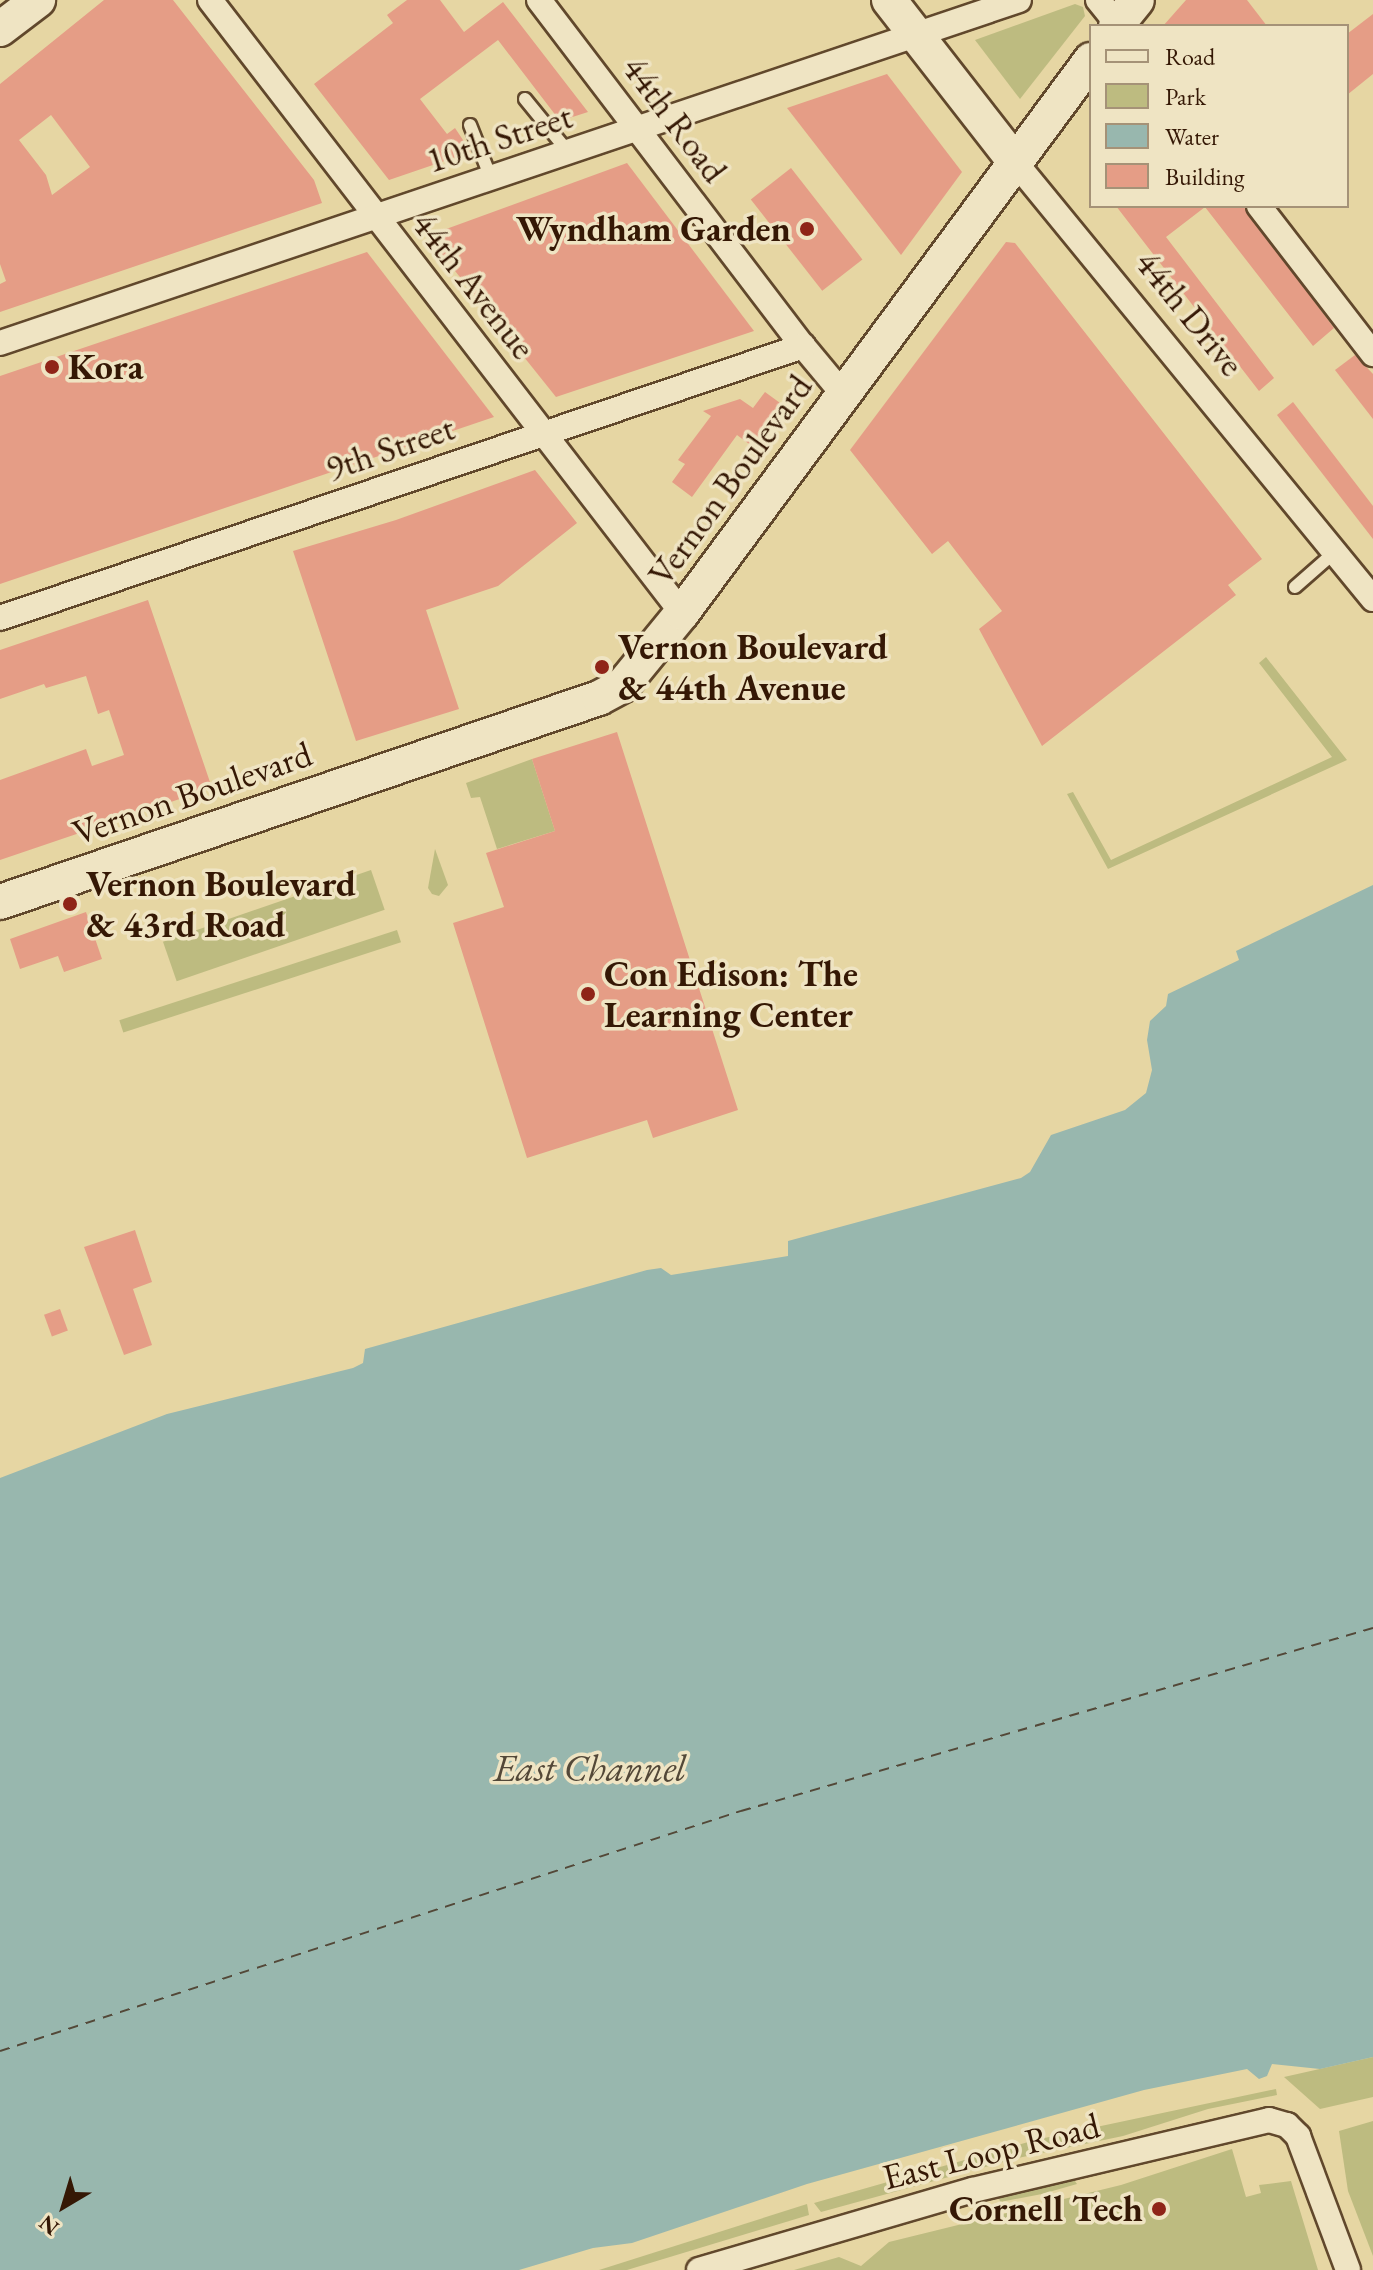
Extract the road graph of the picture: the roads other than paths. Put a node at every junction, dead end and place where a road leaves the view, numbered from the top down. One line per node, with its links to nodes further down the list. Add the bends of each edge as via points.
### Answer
1 (38, 0): 6 (main road)
2 (210, 0): 16 (street, 44th Avenue)
3 (539, 0): 11 (street, 44th Road)
4 (889, 0): 7 (main road, 44th Drive)
5 (1019, 0): 7 (street, 10th Street)
6 (0, 29)
7 (916, 35): 11 (street, 10th Street); 13 (main road, 44th Drive)
8 (1089, 63): 13 (main road, Vernon Boulevard)
9 (525, 99): 12 (lane)
10 (470, 125): 14 (lane)
11 (639, 131): 12 (street, 10th Street); 18 (street, 44th Road)
12 (569, 153): 14 (street, 10th Street)
13 (1015, 162): 20 (main road, Vernon Boulevard); 22 (street, 44th Drive)
14 (491, 178): 16 (street, 10th Street)
15 (1261, 208): 19 (street)
16 (375, 216): 17 (street, 10th Street); 21 (street, 44th Avenue)
17 (0, 343)
18 (803, 346): 20 (street, 44th Road); 21 (street, 9th Street)
19 (1371, 347)
20 (843, 394): 25 (main road, Vernon Boulevard)
21 (544, 434): 25 (street, 44th Avenue); 26 (street, 9th Street)
22 (1335, 552): 23 (lane); 24 (street, 44th Drive)
23 (1295, 587)
24 (1373, 599)
25 (682, 613): 27 (main road, Vernon Boulevard, via 631,678 608,694)
26 (0, 618)
27 (0, 902)
28 (699, 2270): 29 (street, East Loop Road, via 959,2193 1258,2122 1282,2122 1298,2136)
29 (1348, 2270)

